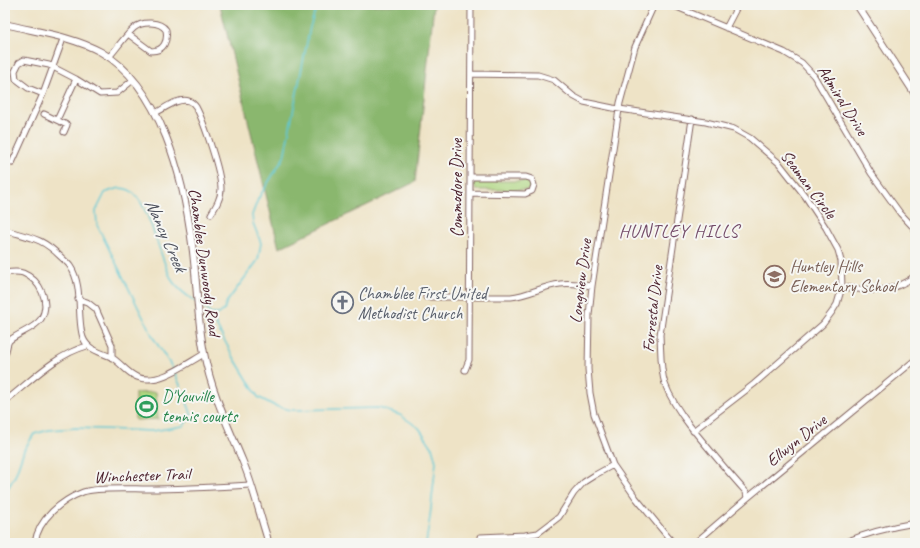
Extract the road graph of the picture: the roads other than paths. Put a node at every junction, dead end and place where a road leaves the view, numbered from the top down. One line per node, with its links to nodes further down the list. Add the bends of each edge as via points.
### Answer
1 (471, 5): 12 (street, Commodore Drive)
2 (654, 5): 17 (street, Longview Drive, via 635,48)
3 (672, 5): 7 (street, Admiral Drive)
4 (738, 5): 7 (street)
5 (857, 5): 16 (street)
6 (5, 24): 9 (street, Chamblee Dunwoody Road)
7 (726, 28): 28 (street, Admiral Drive, via 797,58 809,69 872,172)
8 (128, 34): 8 (street, via 138,26 158,23 166,30 167,40 162,48 151,51); 10 (street)
9 (63, 38): 10 (street, Chamblee Dunwoody Road); 11 (street)
10 (109, 57): 14 (street, Chamblee Dunwoody Road)
11 (53, 67): 13 (street); 15 (street); 15 (street, via 26,60 19,62 15,70 15,78 28,88)
12 (471, 74): 17 (street, Seaman Circle, via 543,76 559,83 578,100); 24 (street, Commodore Drive)
13 (76, 79): 14 (street, via 100,94 117,94); 21 (street)
14 (134, 80): 18 (street, Chamblee Dunwoody Road)
15 (43, 94): 23 (street)
16 (915, 94)
17 (619, 108): 20 (street, Seaman Circle); 31 (street, Longview Drive)
18 (155, 113): 26 (street, via 183,100 190,101 195,106 220,181 220,196); 38 (street, Chamblee Dunwoody Road, via 182,187 191,236)
19 (44, 114): 21 (street)
20 (692, 119): 32 (street, Seaman Circle, via 742,132 779,163 805,196 834,242 841,261); 43 (street, Forrestal Drive, via 660,335 665,383 676,406)
21 (57, 120): 22 (street, via 67,125)
22 (64, 132)
23 (12, 163)
24 (470, 177): 25 (street, Commodore Drive); 25 (street, via 526,177 532,179 534,185 532,191 525,194)
25 (470, 193): 34 (street, Commodore Drive)
26 (211, 214)
27 (5, 230): 35 (street, via 30,236 54,249 74,273)
28 (915, 230)
29 (5, 273): 37 (street, via 16,271 30,277 40,288 45,301 40,319 10,340)
30 (915, 276): 32 (street, via 888,290 872,291)
31 (592, 286): 34 (street, via 560,284 517,296); 44 (street, Longview Drive, via 588,344 590,393 594,414)
32 (842, 287): 43 (street, Seaman Circle, via 837,304 823,324 754,384)
33 (426, 297): 34 (street)
34 (470, 298): 41 (street, Commodore Drive, via 469,360)
35 (78, 299): 36 (street, via 82,335); 39 (street, via 96,309 112,345)
36 (87, 346): 39 (street); 42 (street, via 68,353)
37 (5, 354)
38 (204, 354): 39 (street, via 157,379 137,377); 45 (street, Chamblee Dunwoody Road, via 222,413 244,464)
39 (112, 358)
40 (915, 360): 46 (street, Ellwyn Drive)
41 (465, 370)
42 (5, 401)
43 (693, 431): 46 (street, Forrestal Drive, via 746,492)
44 (613, 466): 48 (street, via 584,482 559,517 538,533); 51 (street, Longview Drive)
45 (250, 485): 49 (street, Winchester Trail, via 84,491 57,507 48,516); 50 (street, Chamblee Dunwoody Road)
46 (747, 498): 52 (street, Ellwyn Drive)
47 (915, 522): 53 (street, via 865,534)
48 (480, 536)
49 (35, 543)
50 (268, 543)
51 (673, 543)
52 (695, 543)
53 (843, 543)

